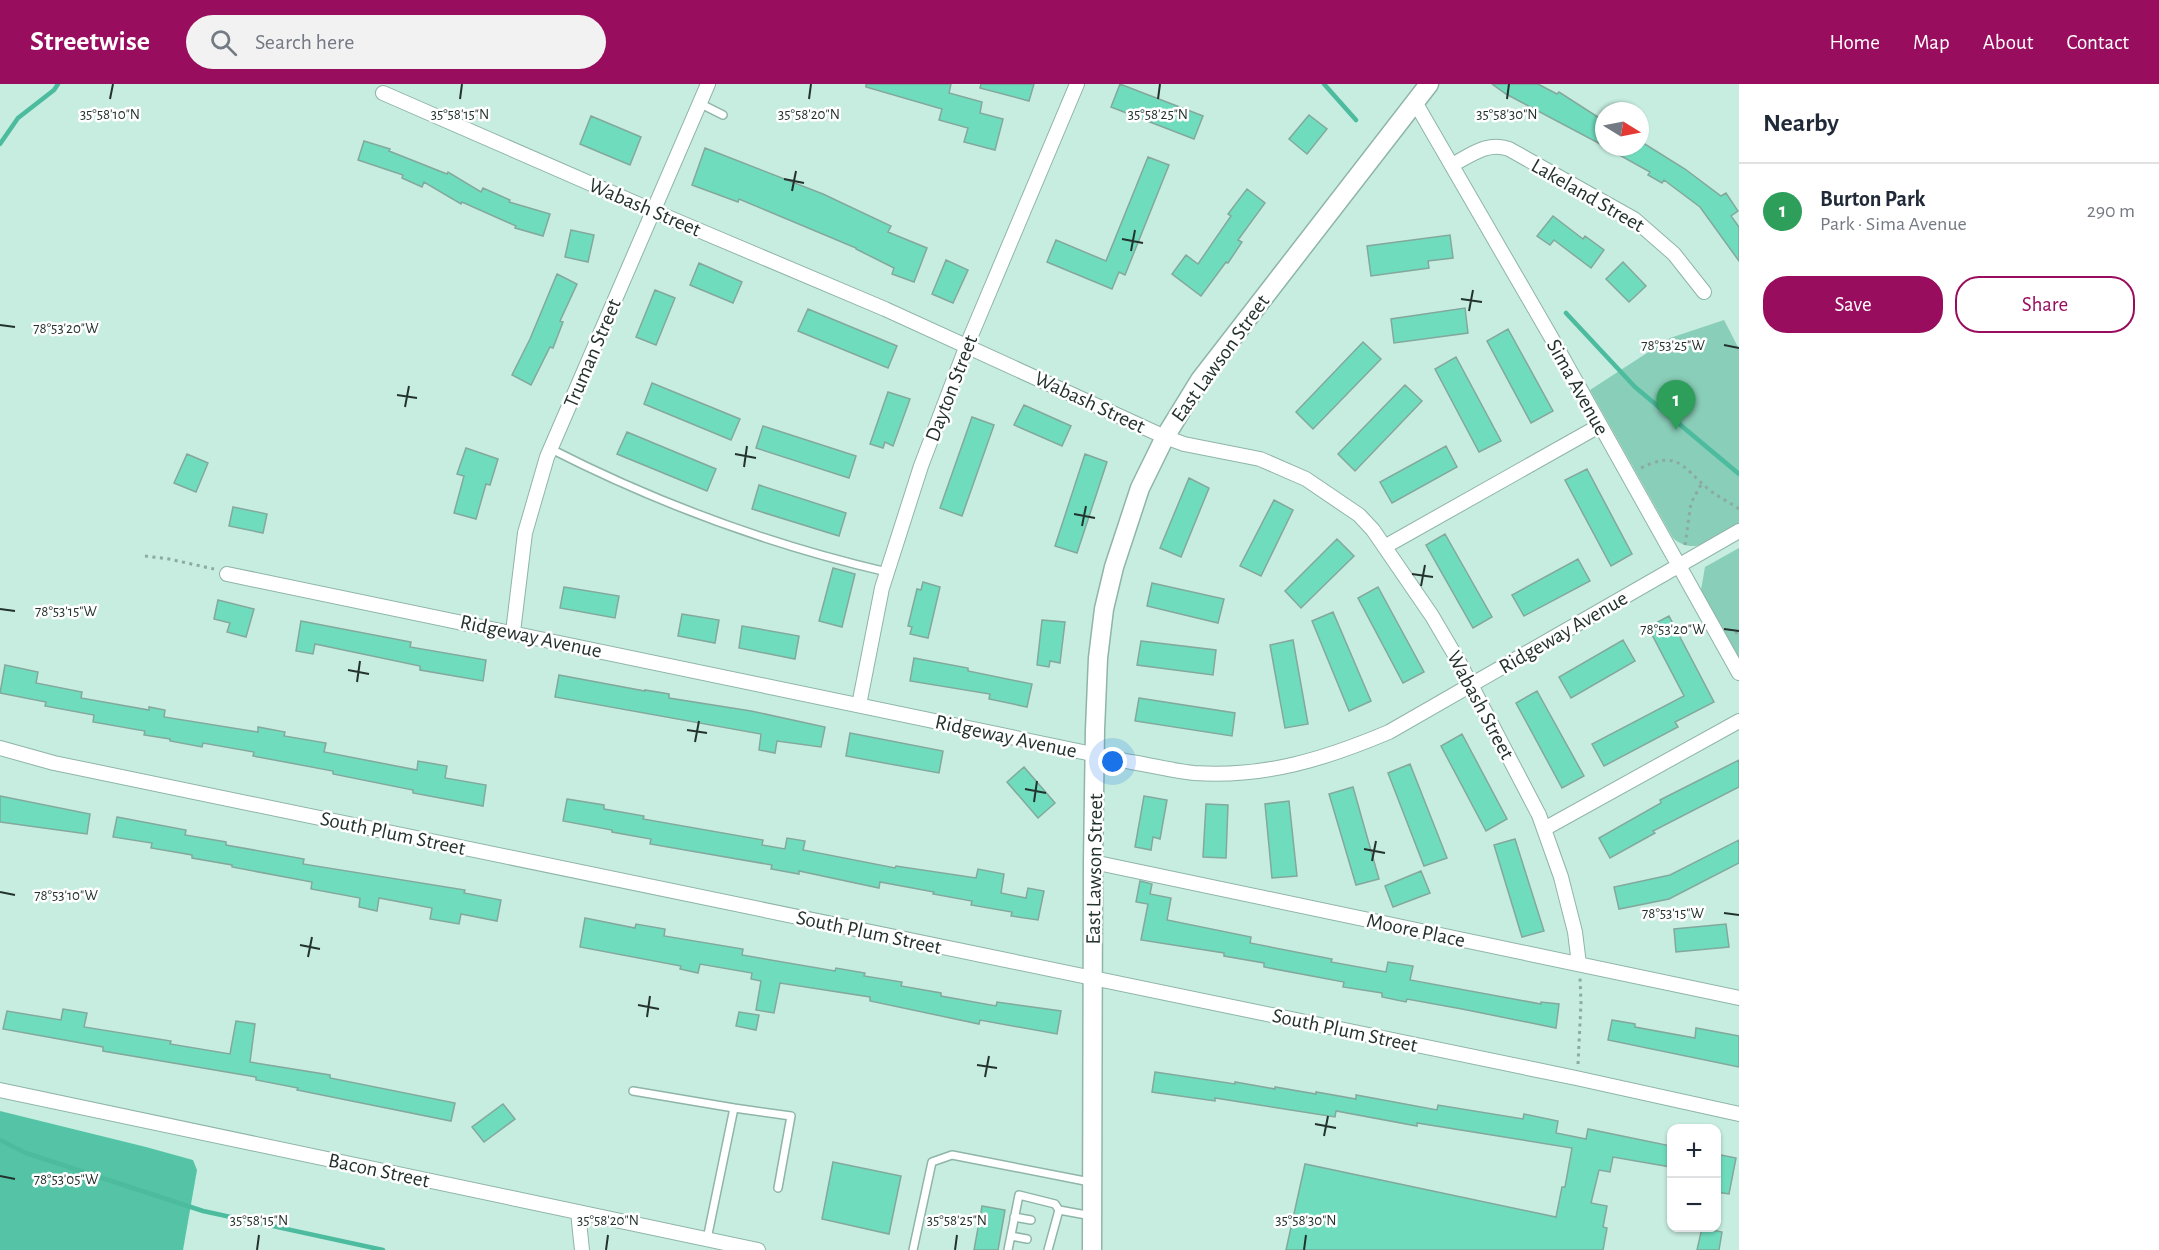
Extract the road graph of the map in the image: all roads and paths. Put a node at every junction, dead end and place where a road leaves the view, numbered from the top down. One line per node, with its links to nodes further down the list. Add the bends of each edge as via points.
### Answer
1 (708, 84): 6 (street, Truman Street)
2 (1077, 84): 11 (street, Dayton Street)
3 (1429, 84): 5 (street, East Lawson Street)
4 (383, 93): 9 (street, Wabash Street)
5 (1415, 102): 8 (street, Sima Avenue); 13 (street, East Lawson Street, via 1200,380)
6 (699, 103): 7 (lane); 9 (street, Truman Street)
7 (723, 115)
8 (1452, 165): 10 (street, Lakeland Street, via 1484,148 1509,149 1634,219 1674,254); 12 (street, Sima Avenue)
9 (654, 211): 11 (street, Wabash Street); 14 (street, Truman Street)
10 (1704, 292)
11 (967, 345): 13 (street, Wabash Street); 23 (street, Dayton Street, via 921,466)
12 (1599, 426): 20 (street); 22 (street, Sima Avenue)
13 (1165, 437): 20 (street, Wabash Street, via 1260,459 1306,479 1359,515); 31 (street, East Lawson Street, via 1140,488 1104,609)
14 (551, 449): 23 (lane, via 742,532); 25 (street, Truman Street, via 525,533)
15 (1641, 468): 16 (path, via 1653,462 1673,461 1685,466)
16 (1701, 483): 17 (path); 19 (path, via 1691,503)
17 (1739, 508)
18 (1739, 531): 22 (street, Ridgeway Avenue)
19 (1685, 545)
20 (1386, 546): 27 (street, Wabash Street)
21 (145, 556): 24 (path, via 203,565)
22 (1679, 567): 26 (street, Sima Avenue); 27 (street, Ridgeway Avenue)
23 (887, 572): 28 (street, Dayton Street)
24 (227, 574): 25 (street, Ridgeway Avenue)
25 (513, 633): 28 (street, Ridgeway Avenue)
26 (1739, 673)
27 (1471, 685): 31 (street, Ridgeway Avenue, via 1389,732 1284,768 1191,773); 32 (street, Wabash Street)
28 (859, 705): 31 (street, Ridgeway Avenue)
29 (1739, 721): 32 (street)
30 (0, 748): 35 (street, South Plum Street, via 77,768)
31 (1095, 754): 33 (street, East Lawson Street)
32 (1544, 829): 34 (street, Wabash Street, via 1567,899)
33 (1093, 862): 34 (street, Moore Place); 35 (street, East Lawson Street)
34 (1579, 964): 36 (street, Moore Place); 37 (path, via 1580,1052)
35 (1093, 978): 37 (street, South Plum Street); 42 (street, East Lawson Street)
36 (1739, 998)
37 (1576, 1078): 41 (street, South Plum Street)
38 (0, 1090): 45 (street, Bacon Street)
39 (633, 1091): 40 (lane)
40 (734, 1108): 43 (lane, via 791,1116); 50 (lane)
41 (1739, 1114)
42 (1092, 1183): 46 (street, East Lawson Street); 56 (lane, via 952,1155 932,1162)
43 (778, 1188)
44 (1059, 1210): 46 (lane); 47 (lane, via 1055,1204 1019,1195); 52 (lane, via 1051,1224)
45 (578, 1212): 50 (street, Bacon Street); 54 (street)
46 (1092, 1216): 58 (street, East Lawson Street)
47 (1014, 1217): 48 (lane); 49 (lane)
48 (1031, 1220)
49 (1011, 1236): 51 (lane); 57 (lane)
50 (707, 1239): 53 (street, Bacon Street)
51 (1027, 1239)
52 (1047, 1245)
53 (732, 1247): 55 (street, Bacon Street)
54 (582, 1250)
55 (758, 1250)
56 (913, 1250)
57 (1008, 1250)
58 (1092, 1250)

